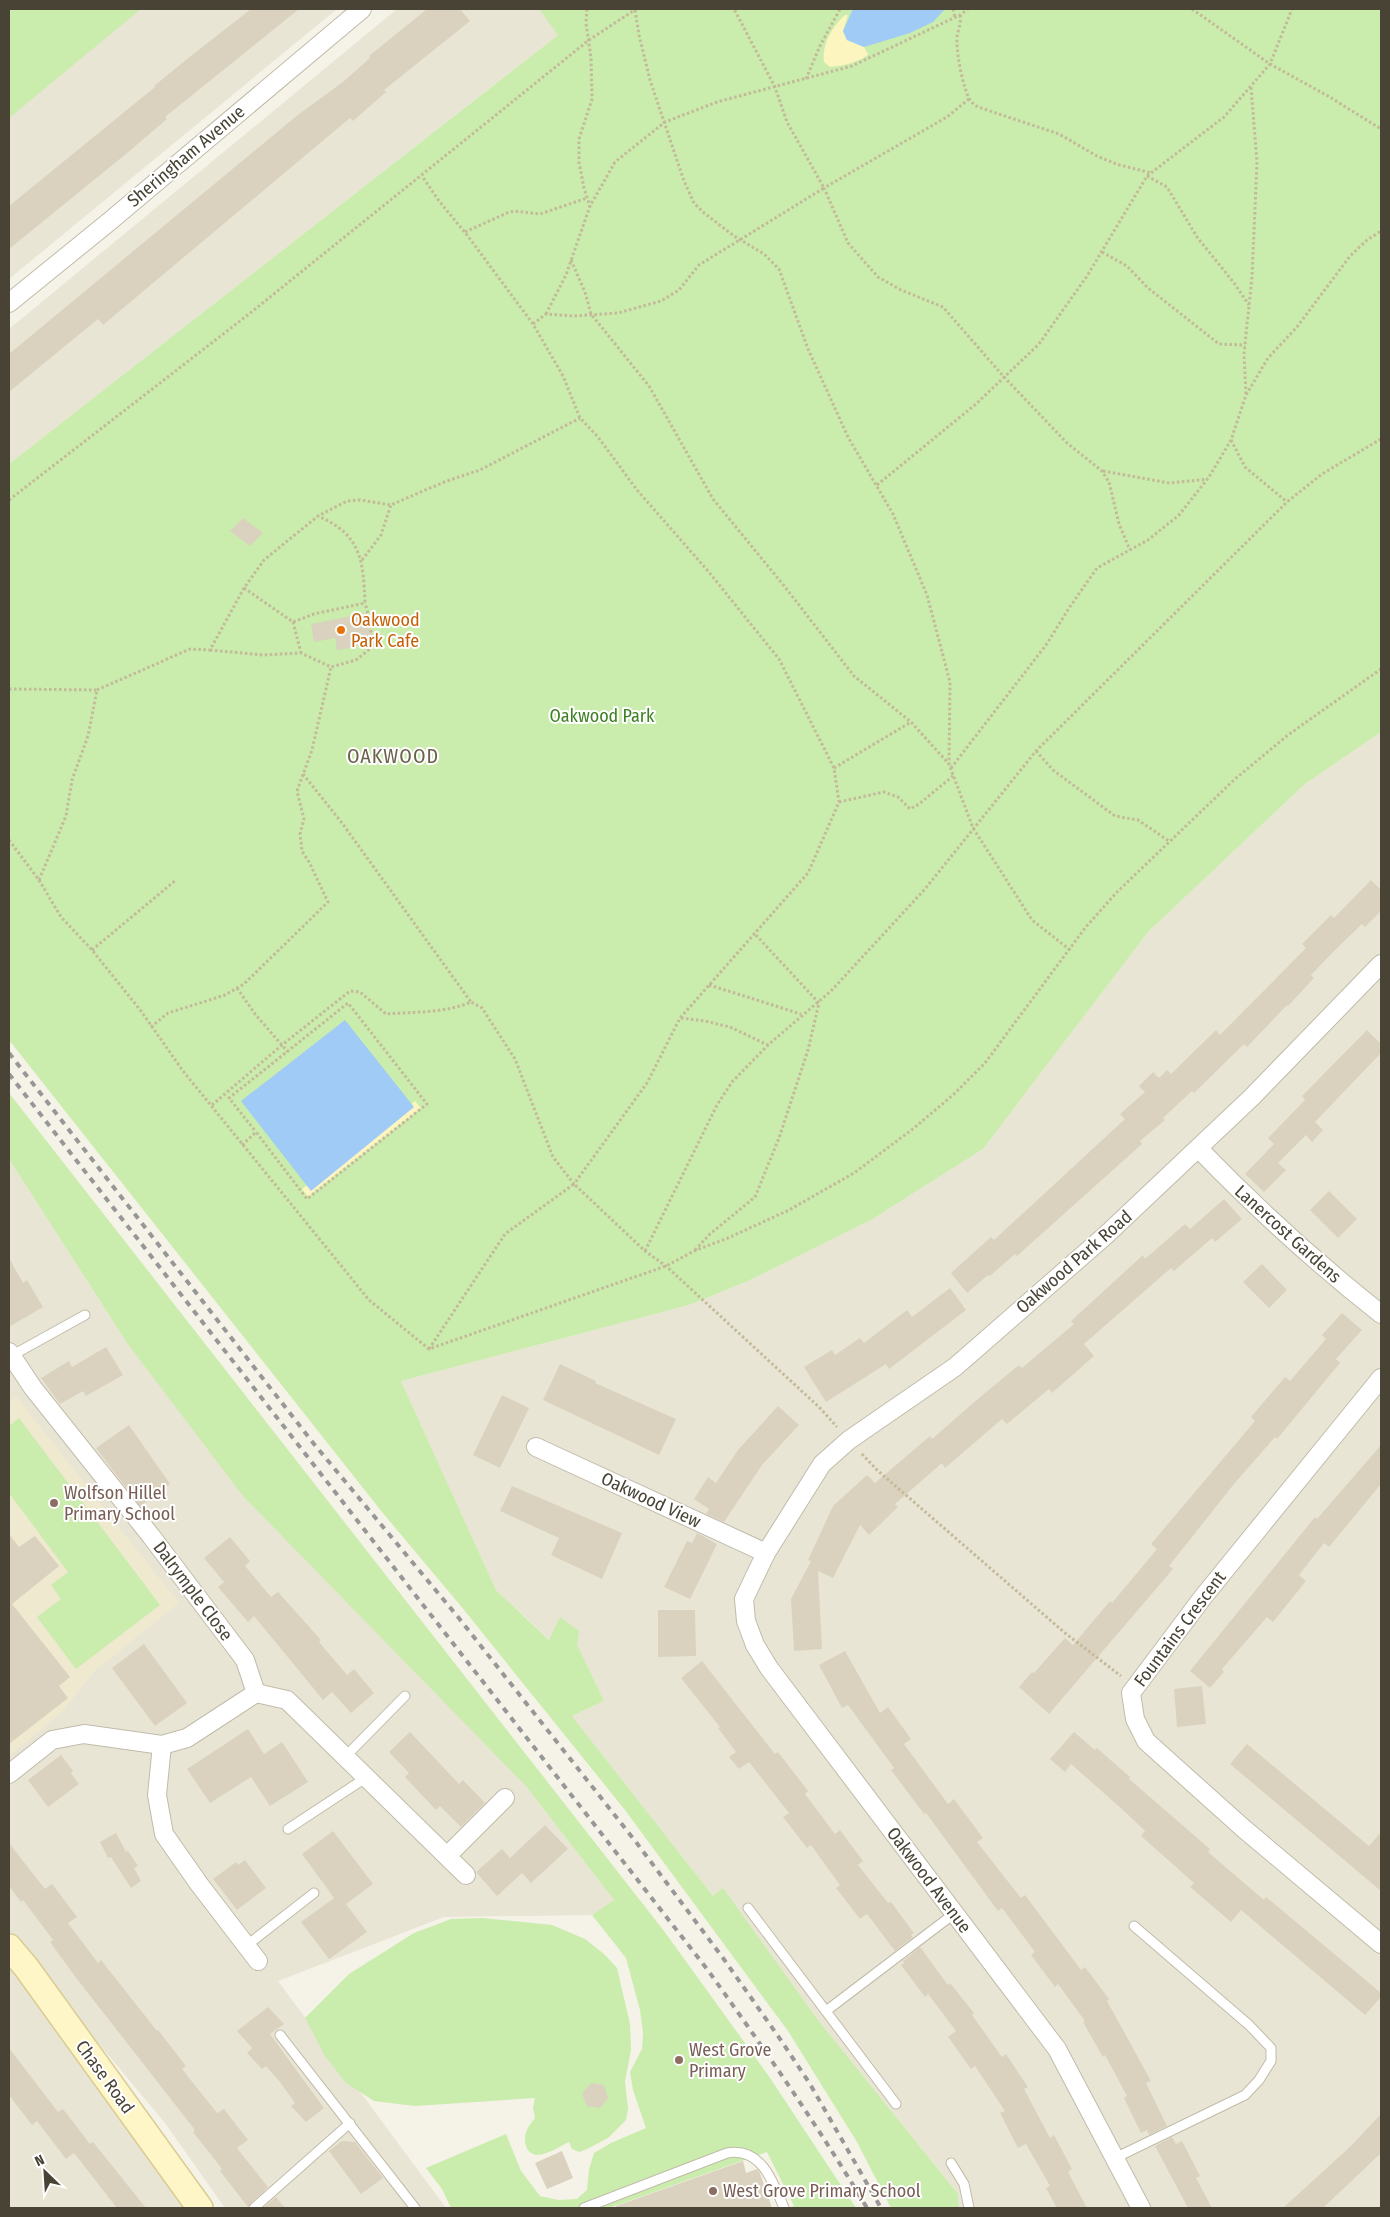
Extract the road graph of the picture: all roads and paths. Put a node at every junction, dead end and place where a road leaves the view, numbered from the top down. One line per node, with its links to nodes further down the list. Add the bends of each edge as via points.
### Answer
1 (362, 9): 31 (street, Sheringham Avenue)
2 (587, 9): 12 (path)
3 (635, 9): 12 (path); 18 (path, via 650,80)
4 (734, 9): 16 (path)
5 (840, 9): 14 (path)
6 (953, 9): 11 (path)
7 (968, 9): 10 (path)
8 (1192, 9): 13 (path)
9 (1292, 9): 13 (path)
10 (960, 16): 11 (path); 17 (path, via 957,42)
11 (955, 18): 14 (path, via 852,66)
12 (590, 40): 21 (path); 24 (path, via 592,99 578,139)
13 (1270, 64): 15 (path); 19 (path)
14 (806, 79): 16 (path)
15 (1251, 86): 20 (path, via 1224,117); 32 (path, via 1257,162)
16 (775, 87): 18 (path, via 717,102); 23 (path, via 787,122)
17 (969, 99): 20 (path, via 978,108 1059,134 1097,156); 23 (path, via 947,117)
18 (665, 122): 25 (path, via 615,162); 28 (path, via 694,203)
19 (1381, 129)
20 (1151, 173): 22 (path)
21 (422, 176): 27 (path, via 438,201); 45 (path)
22 (1147, 176): 29 (path); 32 (path, via 1167,187 1197,237)
23 (824, 188): 28 (path); 37 (path, via 848,243 878,277 943,307)
24 (587, 198): 25 (path); 27 (path, via 540,214 507,213)
25 (590, 206): 30 (path)
26 (1381, 231): 38 (path, via 1350,256 1297,327 1268,358)
27 (465, 232): 35 (path)
28 (742, 239): 34 (path, via 699,265 679,290 661,300 618,313); 44 (path, via 779,269 812,358 848,437)
29 (1102, 252): 36 (path, via 1126,266 1148,288 1219,344); 37 (path, via 1039,344)
30 (571, 260): 33 (path); 34 (path)
31 (9, 303)
32 (1249, 305): 36 (path)
33 (546, 314): 34 (path); 35 (path)
34 (591, 314): 60 (path, via 649,386 714,499 854,676)
35 (533, 324): 39 (path, via 563,376)
36 (1245, 345): 38 (path)
37 (1004, 377): 42 (path, via 1067,443); 44 (path)
38 (1246, 395): 41 (path)
39 (580, 418): 47 (path, via 480,470); 63 (path, via 780,659)
40 (1381, 439): 46 (path, via 1322,474)
41 (1231, 440): 43 (path); 46 (path, via 1245,467)
42 (1102, 471): 43 (path, via 1169,483); 49 (path, via 1109,482 1119,524)
43 (1208, 479): 49 (path, via 1179,515)
44 (877, 485): 62 (path, via 928,595 950,682)
45 (9, 500)
46 (1287, 502): 61 (path)
47 (391, 505): 48 (path, via 348,501); 50 (path, via 381,536)
48 (318, 516): 50 (path, via 345,534 357,548); 51 (path, via 264,560)
49 (1130, 550): 62 (path, via 1097,568 1046,645)
50 (362, 561): 52 (path)
51 (244, 588): 53 (path); 54 (path)
52 (366, 604): 53 (path, via 314,614); 56 (path, via 371,625 371,648 356,660)
53 (293, 622): 55 (path)
54 (210, 650): 55 (path, via 263,655); 59 (path, via 190,650)
55 (301, 653): 56 (path)
56 (331, 667): 64 (path)
57 (1381, 669): 69 (path, via 1288,735)
58 (9, 689): 59 (path)
59 (97, 690): 70 (path, via 88,736 72,780 66,816)
60 (911, 722): 62 (path); 63 (path)
61 (1036, 751): 67 (path); 69 (path, via 1053,770 1115,816 1138,820)
62 (950, 766): 65 (path)
63 (834, 768): 66 (path)
64 (303, 774): 77 (path, via 297,791 304,819 300,834 302,851 328,902); 78 (path)
65 (953, 776): 66 (path, via 910,809 898,797 884,792); 67 (path)
66 (839, 802): 72 (path, via 808,873)
67 (973, 828): 74 (path, via 1032,920); 79 (path, via 925,889)
68 (9, 840): 70 (path)
69 (1169, 841): 74 (path, via 1116,892)
70 (39, 880): 73 (path, via 61,917)
71 (176, 880): 73 (path)
72 (754, 933): 76 (path); 79 (path)
73 (92, 950): 82 (path)
74 (1070, 950): 92 (path, via 985,1062 914,1128 854,1173 790,1210)
75 (1381, 964): 89 (street, Oakwood Park Road)
76 (709, 985): 80 (path); 81 (path)
77 (237, 988): 82 (path, via 168,1013); 83 (path)
78 (471, 1002): 83 (path, via 442,1009 386,1014 360,992 350,991); 90 (path, via 482,1008 515,1059 553,1158)
79 (819, 1003): 80 (path); 92 (path, via 779,1138 755,1197)
80 (802, 1014): 84 (path)
81 (680, 1018): 84 (path, via 730,1026); 90 (path, via 647,1082)
82 (151, 1027): 86 (path)
83 (282, 1045): 85 (path); 86 (path)
84 (768, 1045): 91 (path, via 732,1082 717,1105)
85 (288, 1052): 87 (path, via 229,1098); 87 (path, via 348,1003 428,1104 307,1199)
86 (212, 1105): 88 (path)
87 (256, 1132): 88 (path)
88 (242, 1145): 96 (path, via 369,1300)
89 (1199, 1149): 94 (street, Lanercost Gardens, via 1259,1210); 99 (street, Oakwood Park Road, via 955,1367)
90 (574, 1184): 91 (path); 96 (path, via 506,1234)
91 (645, 1251): 93 (path)
92 (694, 1251): 93 (path)
93 (666, 1266): 96 (path); 99 (path, via 819,1407)
94 (1381, 1314)
95 (85, 1315): 97 (lane)
96 (429, 1349)
97 (10, 1354): 103 (street, Dalrymple Close, via 245,1660)
98 (1381, 1378): 102 (street, Fountains Crescent, via 1203,1596)
99 (849, 1440): 101 (street, Oakwood Park Road, via 822,1464); 102 (path, via 877,1470 1065,1634)
100 (536, 1447): 101 (street, Oakwood View)
101 (766, 1552): 115 (street, Oakwood Avenue, via 744,1598 746,1621 755,1645 789,1696)
102 (1135, 1687): 117 (street, Fountains Crescent, via 1131,1693 1135,1719 1146,1741)
103 (256, 1693): 105 (street, via 187,1738); 106 (street, via 287,1700)
104 (405, 1696): 106 (lane)
105 (162, 1745): 107 (street, via 84,1734 52,1740); 118 (street, via 156,1795 164,1834)
106 (346, 1756): 108 (street)
107 (9, 1774)
108 (367, 1777): 110 (lane); 111 (street)
109 (505, 1798): 111 (street)
110 (288, 1829)
111 (447, 1856): 112 (street)
112 (466, 1875)
113 (314, 1893): 118 (lane)
114 (748, 1908): 121 (lane)
115 (955, 1913): 121 (lane); 125 (street, Oakwood Avenue, via 1056,2049)
116 (1134, 1926): 125 (lane, via 1249,2025 1271,2048 1271,2061 1245,2095)
117 (1381, 1944)
118 (246, 1946): 120 (street)
119 (9, 1947): 127 (street, Chase Road)
120 (258, 1961)
121 (826, 2011): 123 (lane)
122 (280, 2035): 124 (lane)
123 (896, 2104)
124 (350, 2123): 128 (lane); 129 (lane)
125 (1114, 2158): 133 (street, Oakwood Avenue)
126 (951, 2163): 132 (lane, via 964,2184)
127 (200, 2208)
128 (254, 2208)
129 (415, 2208)
130 (584, 2208): 131 (lane, via 738,2151 747,2153 761,2164)
131 (784, 2208)
132 (969, 2208)
133 (1141, 2208)

